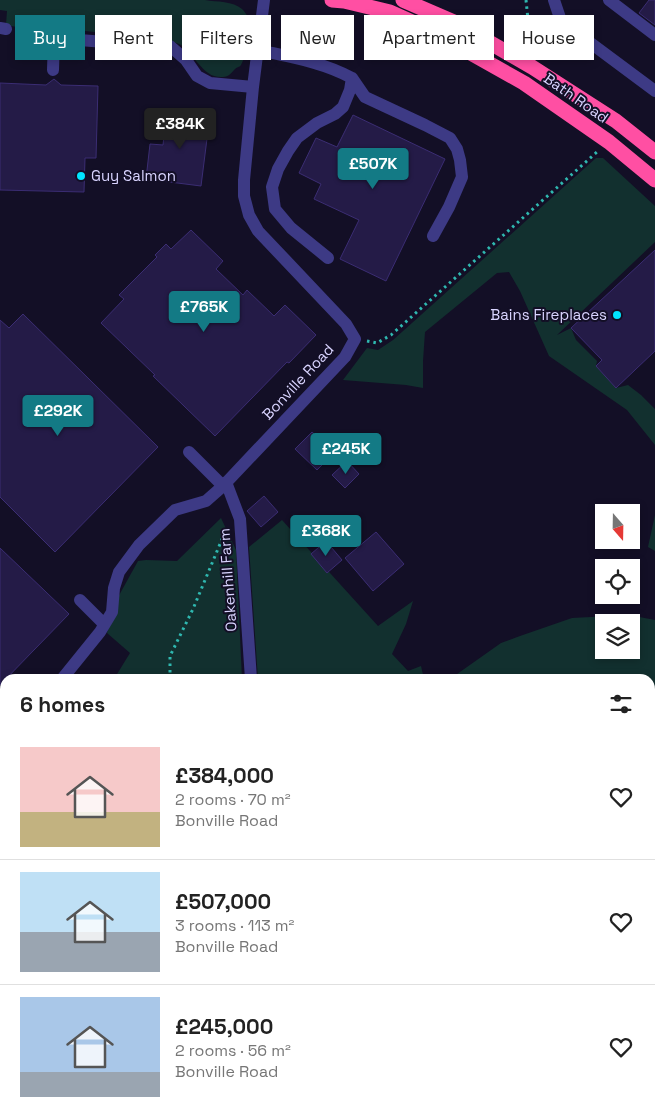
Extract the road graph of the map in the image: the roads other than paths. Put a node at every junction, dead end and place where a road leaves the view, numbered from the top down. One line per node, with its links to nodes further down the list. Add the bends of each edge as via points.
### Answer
1 (264, 0): 6 (street, Bonville Road)
2 (332, 0): 15 (highway, Bath Road, via 390,12 428,28 524,83 609,142)
3 (403, 0): 14 (highway, Bath Road, via 456,23 532,67 616,121)
4 (554, 0): 13 (street, via 561,21)
5 (610, 0): 7 (street)
6 (262, 15)
7 (655, 35)
8 (271, 53): 11 (street, via 336,69)
9 (257, 60): 12 (street, Bonville Road)
10 (53, 70): 12 (street, via 54,38 170,46 186,60 197,76 210,83)
11 (352, 78): 16 (street, via 365,97 450,138 457,149 462,177); 17 (street, via 343,107 298,138 278,169 272,187 275,209 291,228)
12 (253, 87): 19 (street, Bonville Road, via 244,180 249,215 258,231 346,324 355,339 345,357)
13 (655, 91)
14 (655, 152)
15 (655, 180)
16 (433, 236)
17 (328, 258)
18 (189, 452): 19 (street)
19 (225, 484): 21 (street, Bonville Road, via 206,501 175,510 139,545 119,572 112,612); 23 (street, Oakenhill Farm, via 240,518)
20 (80, 600): 21 (street)
21 (104, 624): 22 (street, Bonville Road)
22 (66, 674)
23 (251, 674)

